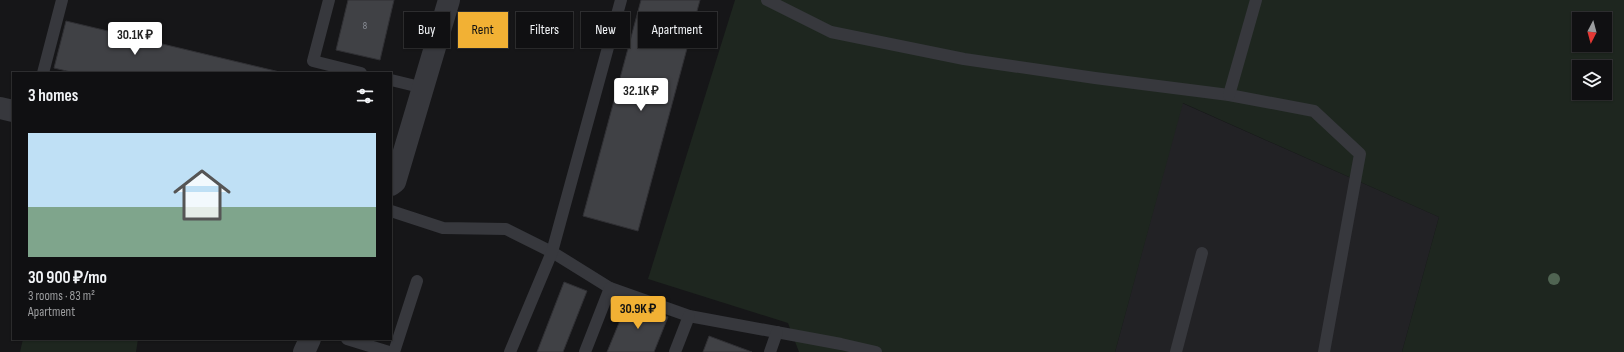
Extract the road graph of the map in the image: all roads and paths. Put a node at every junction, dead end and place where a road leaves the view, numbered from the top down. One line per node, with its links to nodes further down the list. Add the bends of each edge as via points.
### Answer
1 (62, 0): 7 (lane)
2 (329, 0): 8 (lane, via 313,61)
3 (449, 0): 10 (street)
4 (621, 0): 16 (lane)
5 (767, 0): 11 (lane, via 838,34 964,59)
6 (1256, 0): 11 (lane)
7 (43, 72)
8 (357, 72)
9 (392, 80): 10 (lane)
10 (424, 88): 14 (street, via 395,182)
11 (1229, 95): 33 (lane, via 1314,111 1360,154)
12 (0, 108): 13 (street)
13 (12, 111)
14 (392, 184)
15 (392, 211): 16 (lane, via 443,228 506,229)
16 (552, 252): 19 (lane); 27 (lane)
17 (1202, 253): 32 (lane)
18 (417, 281): 26 (lane)
19 (610, 288): 20 (lane); 28 (lane)
20 (689, 316): 21 (lane); 29 (lane)
21 (777, 332): 30 (lane); 31 (lane)
22 (310, 340): 24 (street)
23 (350, 340): 25 (lane)
24 (304, 352)
25 (389, 352)
26 (394, 352)
27 (510, 352)
28 (585, 352)
29 (675, 352)
30 (770, 352)
31 (876, 352)
32 (1176, 352)
33 (1324, 352)

